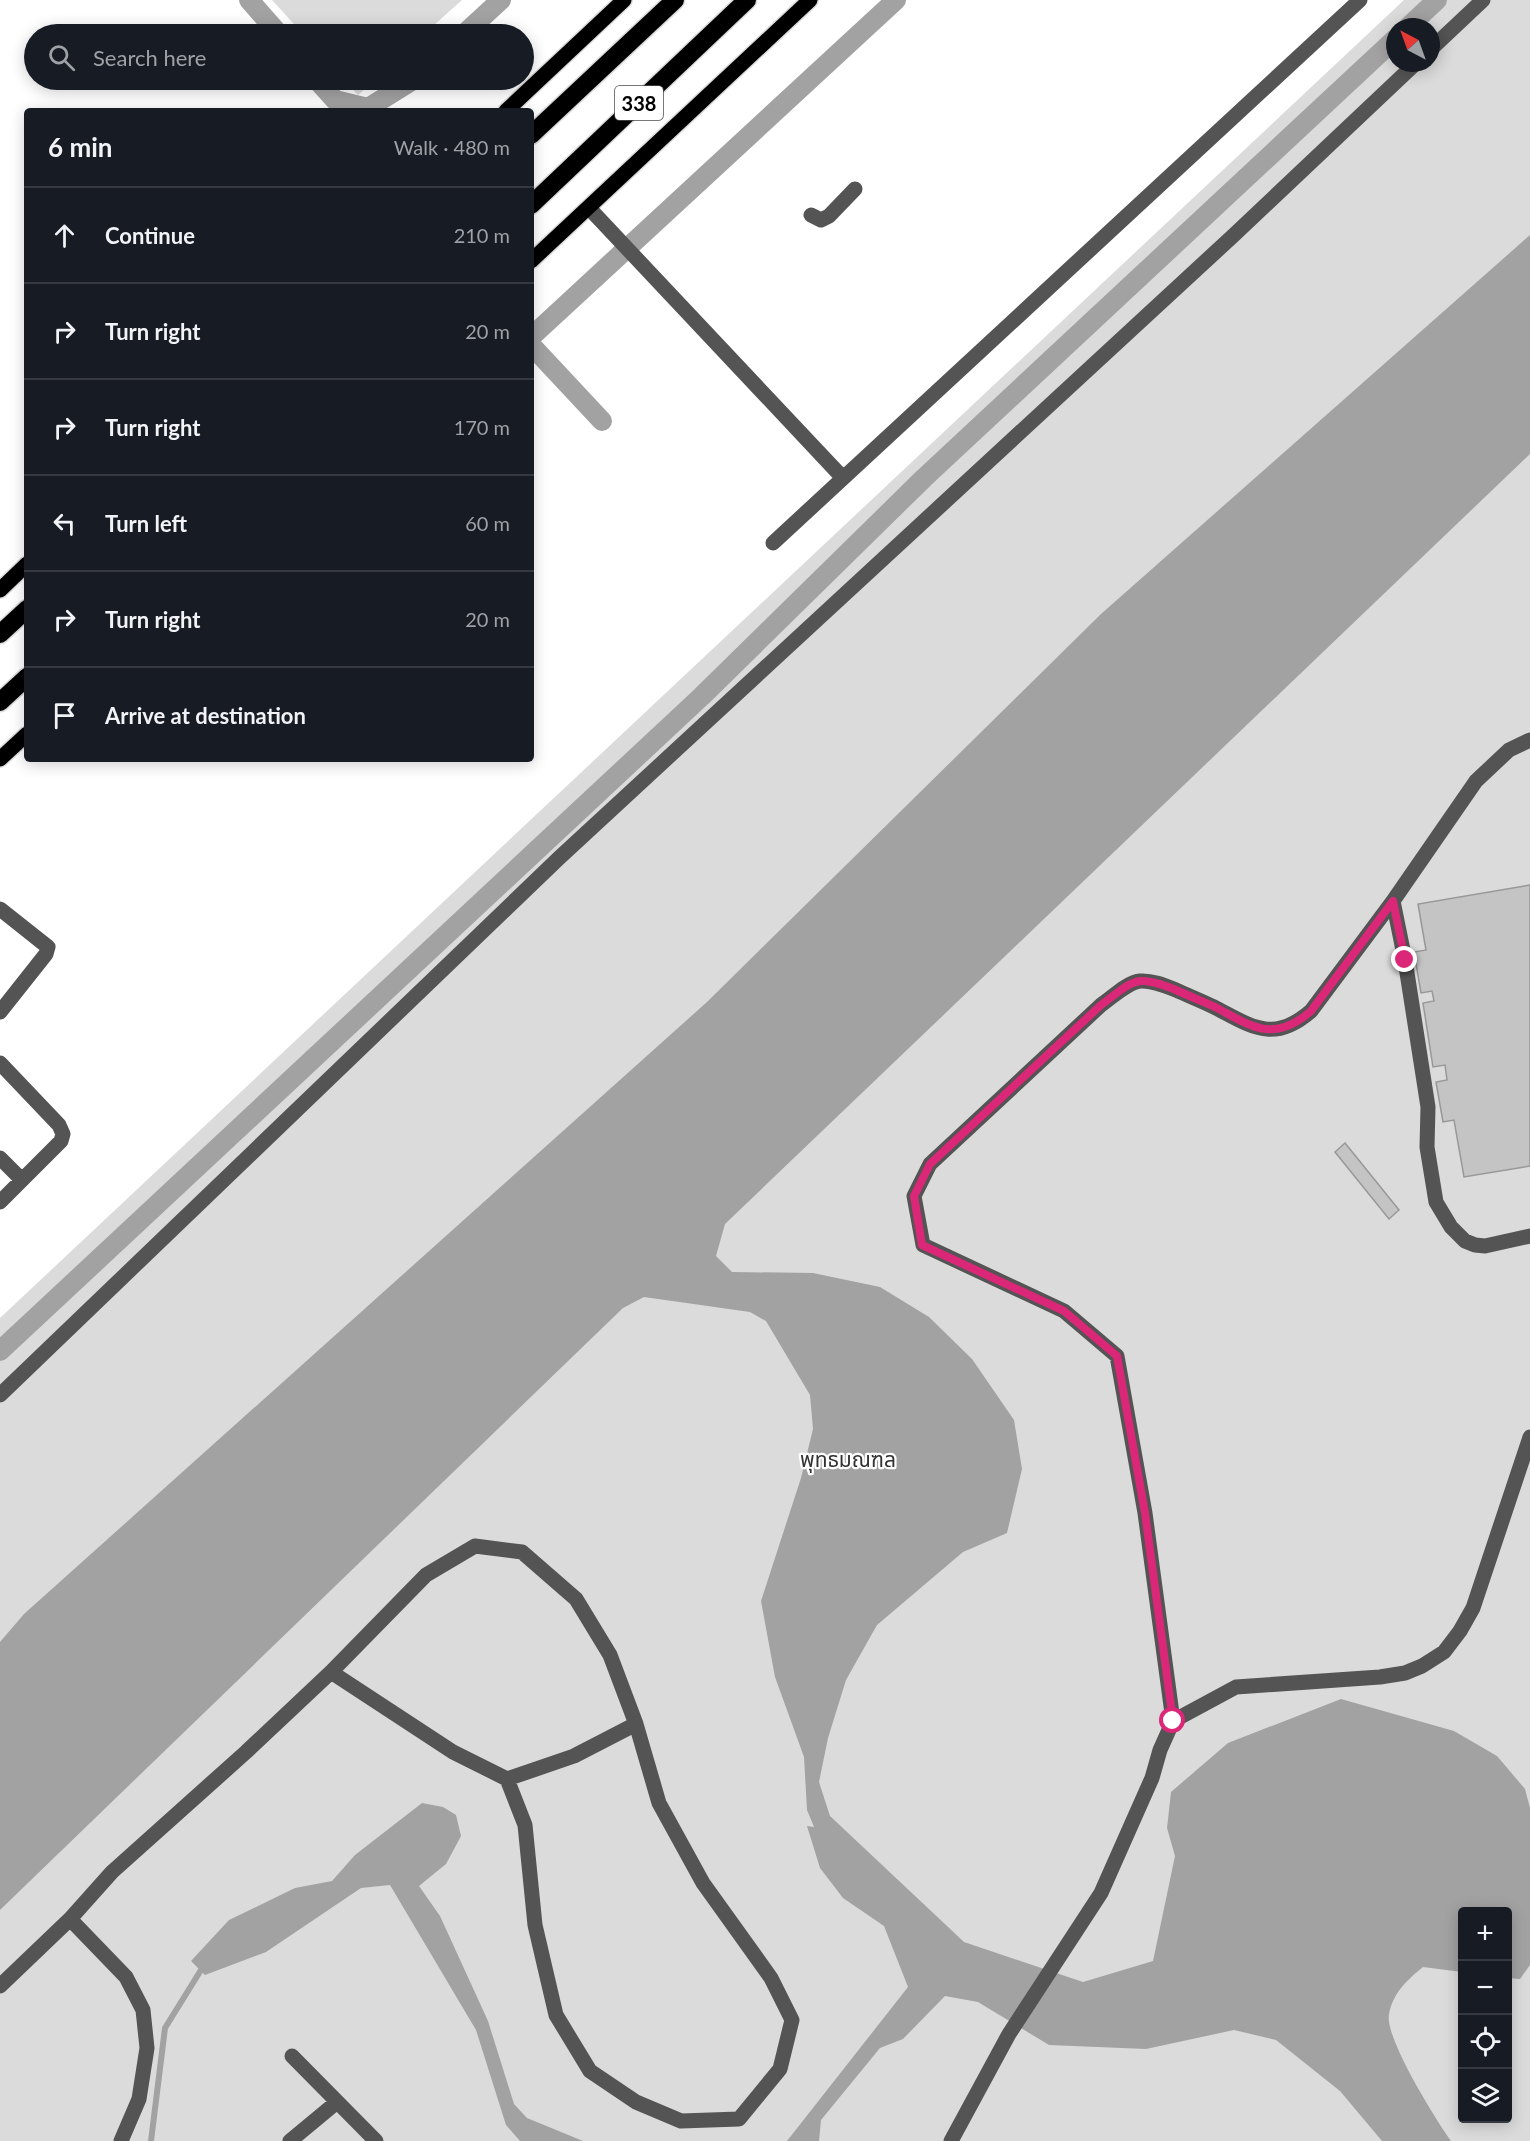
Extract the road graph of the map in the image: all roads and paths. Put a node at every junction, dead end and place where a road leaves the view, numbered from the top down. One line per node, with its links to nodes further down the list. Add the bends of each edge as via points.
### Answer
1 (624, 0): 9 (main road)
2 (675, 0): 12 (highway, 338)
3 (747, 0): 14 (highway, 338)
4 (810, 0): 15 (main road, 338)
5 (1360, 0): 18 (street)
6 (1483, 0): 7 (street)
7 (1440, 41)
8 (1406, 72): 37 (street, via 559,858)
9 (534, 85)
10 (528, 90): 11 (main road)
11 (509, 108)
12 (534, 132)
13 (855, 189): 16 (street, via 829,216 821,220)
14 (534, 202)
15 (588, 208): 17 (main road, 338); 18 (street)
16 (812, 215)
17 (534, 258)
18 (843, 478): 19 (street)
19 (773, 543)
20 (24, 567): 21 (main road)
21 (0, 589)
22 (24, 612): 23 (highway)
23 (0, 634)
24 (24, 679): 25 (highway)
25 (0, 702)
26 (24, 737): 28 (main road)
27 (1530, 740): 29 (street, via 1509,750 1476,781)
28 (0, 759)
29 (1393, 901): 36 (street, via 1428,1107 1427,1147 1436,1202 1451,1227 1475,1245); 40 (street, via 1311,1011 1299,1022 1282,1028 1247,1025 1214,1006 1151,982 1139,981 1123,988 930,1164 914,1196 922,1245 1064,1311 1117,1356 1145,1513)
30 (0, 909): 31 (street, via 48,947)
31 (0, 1012)
32 (0, 1063): 34 (street, via 63,1134 61,1141)
33 (0, 1158): 34 (street)
34 (22, 1180): 35 (street)
35 (0, 1202)
36 (1530, 1236)
37 (0, 1395)
38 (1530, 1437): 40 (street, via 1473,1608 1444,1652 1405,1673 1236,1687)
39 (331, 1672): 41 (street, via 426,1575 476,1546 522,1552 576,1599 610,1655); 42 (street, via 453,1752); 43 (street, via 112,1872)
40 (1173, 1721): 50 (street, via 1101,1893 1009,2034)
41 (636, 1724): 42 (street, via 574,1756); 42 (street, via 659,1803 703,1883 771,1978 792,2020 780,2069 739,2119 681,2121 636,2102 590,2071 556,2015 535,1925 525,1825)
42 (507, 1779)
43 (70, 1919): 44 (street); 48 (street, via 126,1977 144,2010 147,2048 139,2099)
44 (0, 1986)
45 (292, 2056): 46 (street)
46 (337, 2102): 47 (street); 49 (street)
47 (296, 2139)
48 (121, 2141)
49 (376, 2141)
50 (951, 2141)

